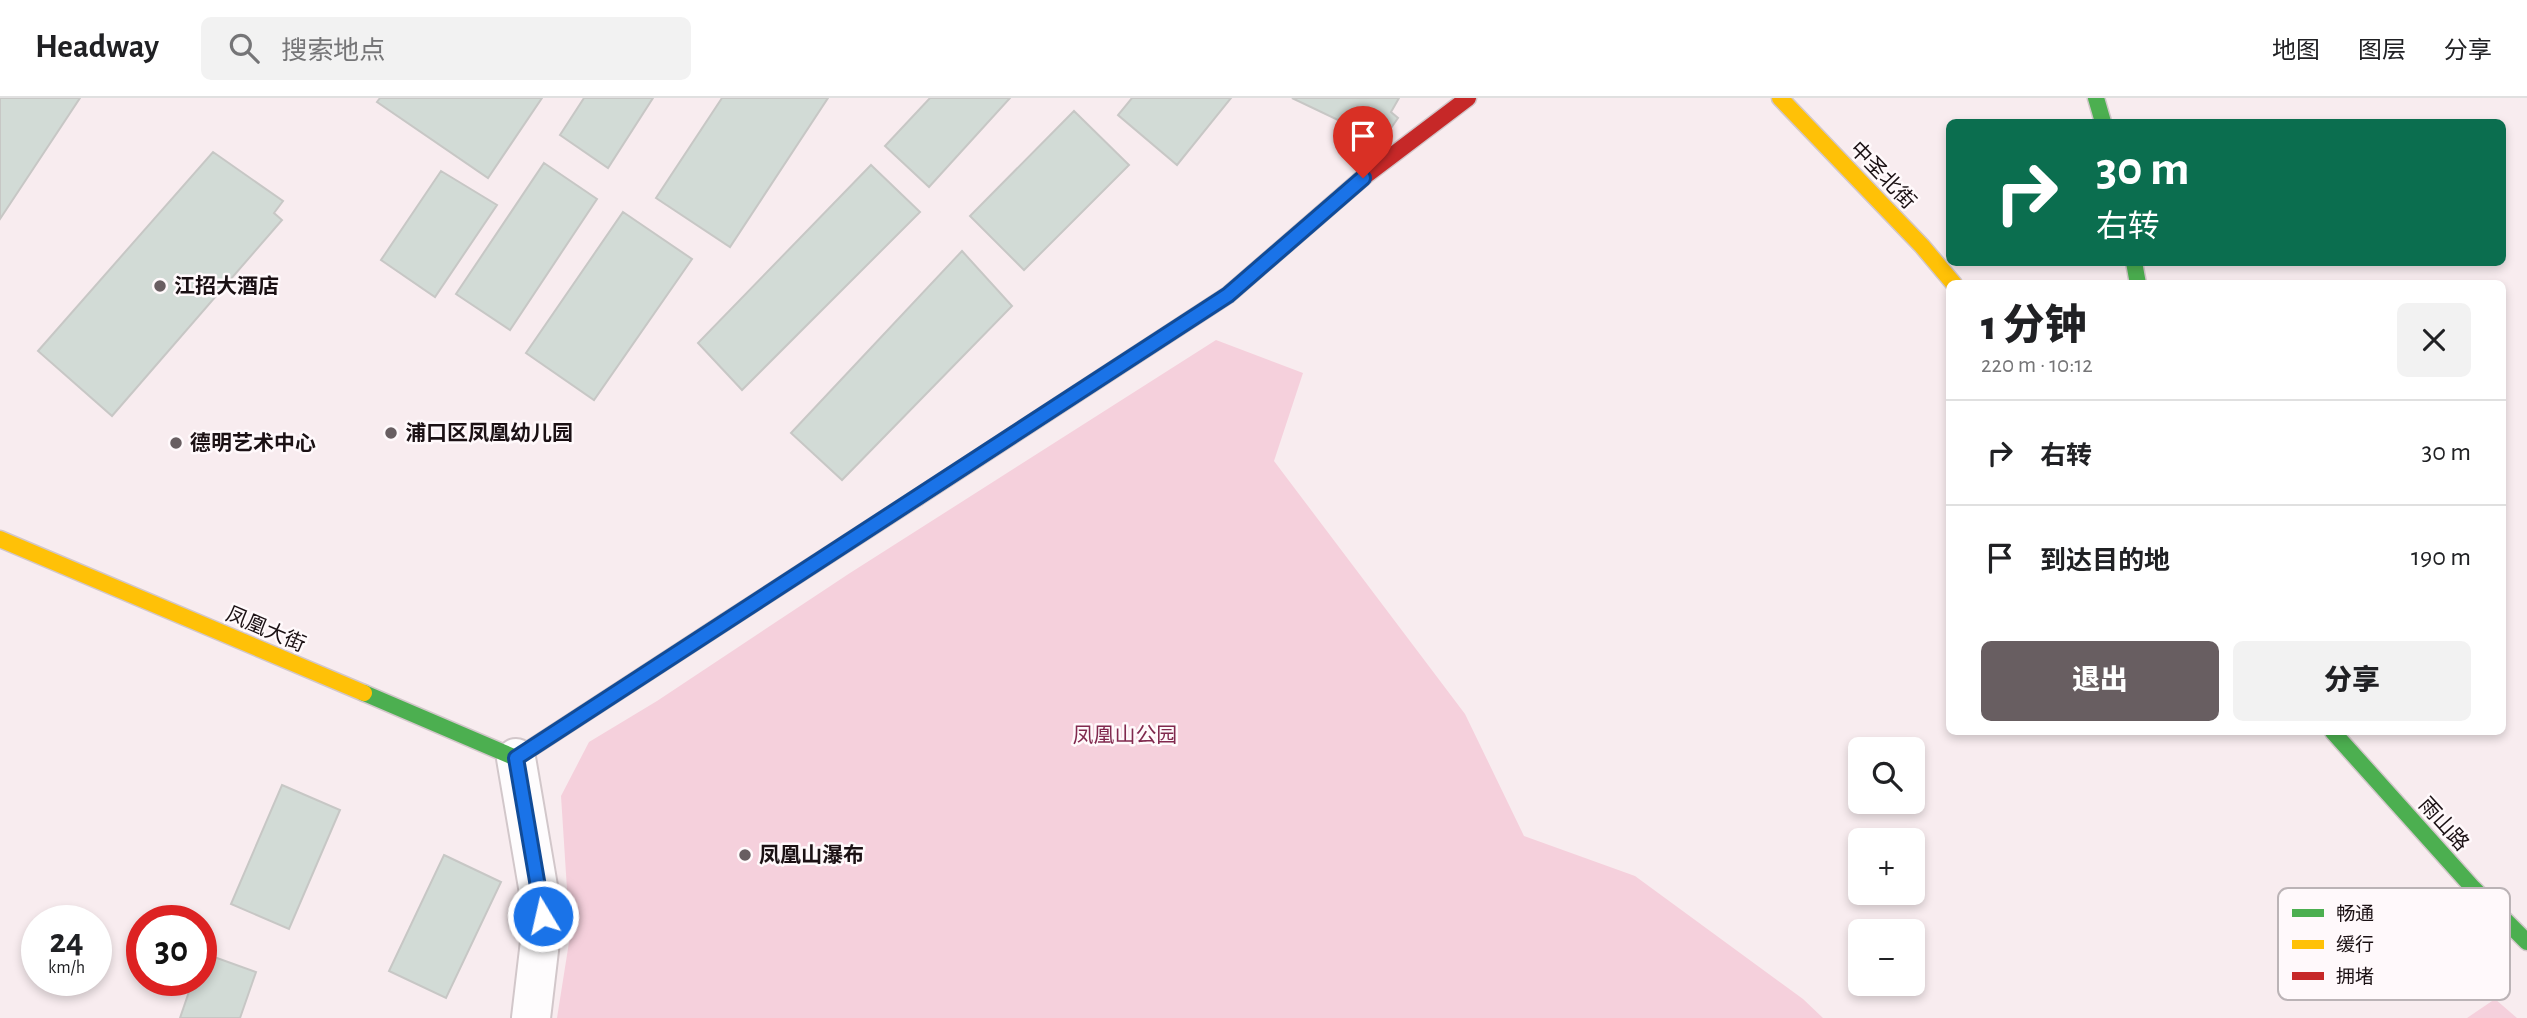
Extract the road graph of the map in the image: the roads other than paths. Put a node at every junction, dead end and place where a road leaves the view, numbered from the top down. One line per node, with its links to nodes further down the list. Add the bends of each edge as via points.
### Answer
1 (1468, 98): 8 (street, via 1363,178 1228,295)
2 (1780, 98): 5 (street, 中圣北街)
3 (2096, 98): 4 (street)
4 (2101, 119)
5 (1951, 280)
6 (0, 539): 8 (street, 凤凰大街)
7 (2336, 735): 9 (street, 雨山路)
8 (516, 758): 12 (street, via 543,916)
9 (2473, 888)
10 (2510, 925): 11 (street, 雨山路)
11 (2527, 942)
12 (531, 1018)

